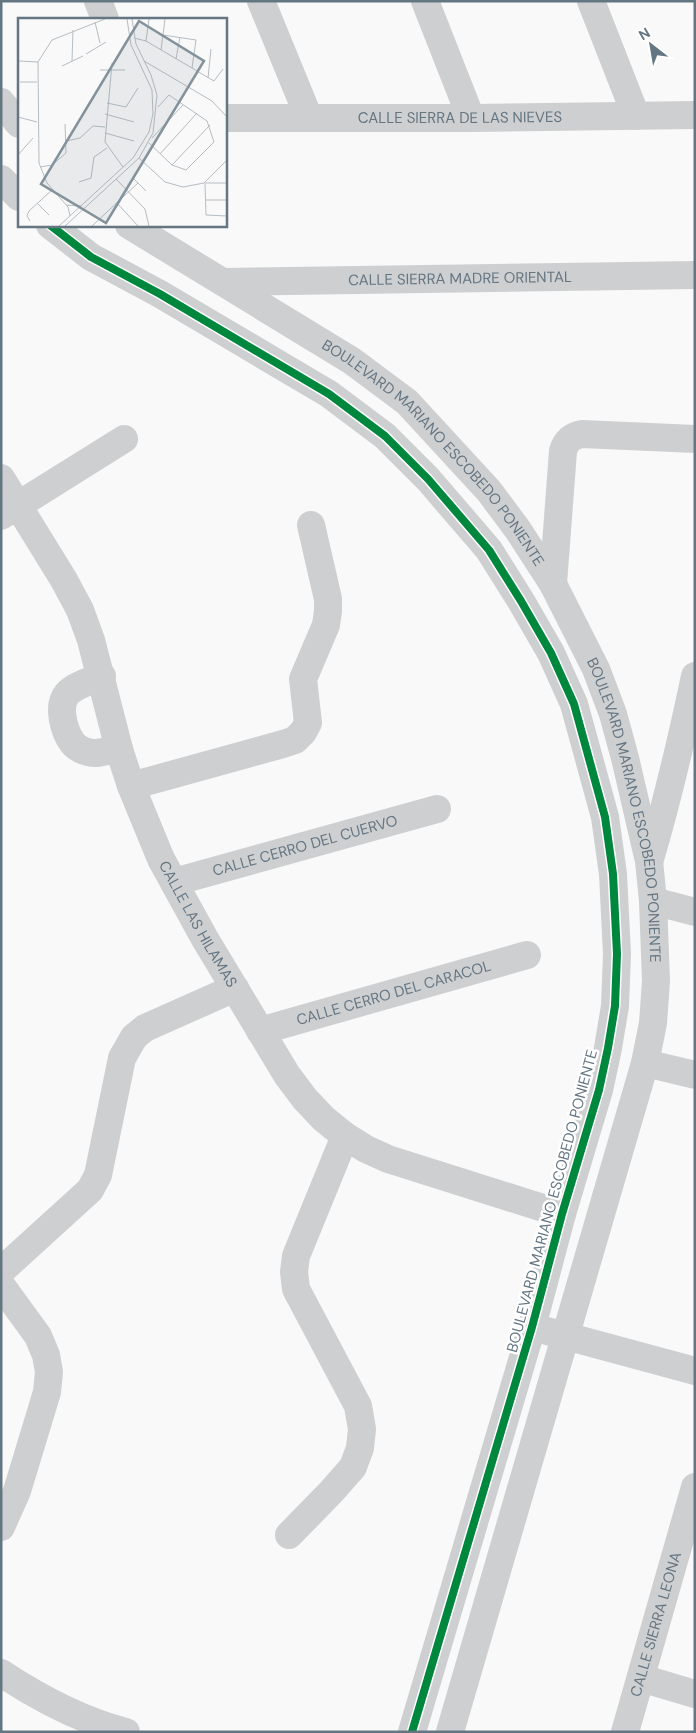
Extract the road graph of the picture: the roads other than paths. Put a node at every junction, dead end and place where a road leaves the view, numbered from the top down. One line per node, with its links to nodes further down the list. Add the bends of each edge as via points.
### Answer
1 (98, 1): 5 (street)
2 (261, 1): 10 (street)
3 (426, 1): 11 (street)
4 (591, 1): 8 (street)
5 (105, 18)
6 (1, 102): 12 (street)
7 (695, 115): 8 (street, CALLE SIERRA DE LAS NIEVES)
8 (636, 116): 11 (street, CALLE SIERRA DE LAS NIEVES)
9 (226, 118): 10 (street, CALLE SIERRA DE LAS NIEVES)
10 (309, 118): 11 (street, CALLE SIERRA DE LAS NIEVES)
11 (470, 118)
12 (18, 123)
13 (1, 179): 14 (street)
14 (18, 196)
15 (51, 226): 40 (street, BOULEVARD MARIANO ESCOBEDO PONIENTE, via 91,257 329,394 385,436 428,479 489,550 551,653 574,704 605,817 613,874 616,954 615,1006 608,1048 599,1090)
16 (131, 226): 18 (street, BOULEVARD MARIANO ESCOBEDO PONIENTE)
17 (695, 275): 18 (street, CALLE SIERRA MADRE ORIENTAL)
18 (225, 282): 24 (street, BOULEVARD MARIANO ESCOBEDO PONIENTE, via 352,361 407,402 489,491)
19 (124, 439): 22 (street)
20 (695, 439): 24 (street, via 582,434 565,443)
21 (1, 478): 22 (street, CALLE LAS HILAMAS)
22 (10, 511): 25 (street, CALLE LAS HILAMAS, via 64,580 80,610)
23 (310, 525): 28 (street, via 328,611 326,625 303,679 308,723 303,732 295,740 283,744)
24 (553, 584): 30 (street, BOULEVARD MARIANO ESCOBEDO PONIENTE, via 596,669 613,714)
25 (102, 676): 27 (street, CALLE LAS HILAMAS); 27 (street, via 67,694 61,706 62,718 72,743 82,750 91,754)
26 (695, 676): 30 (street, via 665,811)
27 (119, 749): 28 (street, CALLE LAS HILAMAS)
28 (131, 786): 31 (street, CALLE LAS HILAMAS)
29 (437, 809): 31 (street, CALLE CERRO DEL CUERVO)
30 (649, 861): 32 (street, BOULEVARD MARIANO ESCOBEDO PONIENTE)
31 (174, 882): 35 (street, CALLE LAS HILAMAS)
32 (653, 901): 33 (street); 37 (street, BOULEVARD MARIANO ESCOBEDO PONIENTE, via 656,981 653,1023)
33 (695, 912)
34 (527, 955): 36 (street, CALLE CERRO DEL CARACOL)
35 (235, 988): 36 (street, CALLE LAS HILAMAS); 41 (street, via 145,1028 134,1038 122,1058 98,1175 90,1190)
36 (260, 1031): 39 (street, CALLE LAS HILAMAS, via 305,1100)
37 (645, 1063): 38 (street); 44 (street, BOULEVARD MARIANO ESCOBEDO PONIENTE)
38 (695, 1075)
39 (345, 1136): 40 (street, CALLE LAS HILAMAS, via 388,1159); 49 (street, via 296,1256 294,1272 296,1289 304,1307 358,1406 362,1429 360,1448 353,1467)
40 (562, 1214): 43 (street, BOULEVARD MARIANO ESCOBEDO PONIENTE)
41 (1, 1271)
42 (1, 1285): 47 (street, via 38,1336 49,1372 47,1392 17,1491)
43 (532, 1327): 44 (street); 53 (street, BOULEVARD MARIANO ESCOBEDO PONIENTE)
44 (564, 1336): 45 (street); 55 (street, BOULEVARD MARIANO ESCOBEDO PONIENTE)
45 (695, 1371)
46 (695, 1487): 48 (street, CALLE SIERRA LEONA)
47 (1, 1527)
48 (689, 1530): 51 (street, CALLE SIERRA LEONA)
49 (289, 1535)
50 (1, 1673): 54 (street, via 79,1716)
51 (641, 1678): 52 (street); 56 (street, CALLE SIERRA LEONA)
52 (695, 1694)
53 (406, 1728)
54 (119, 1731)
55 (450, 1732)
56 (625, 1732)

